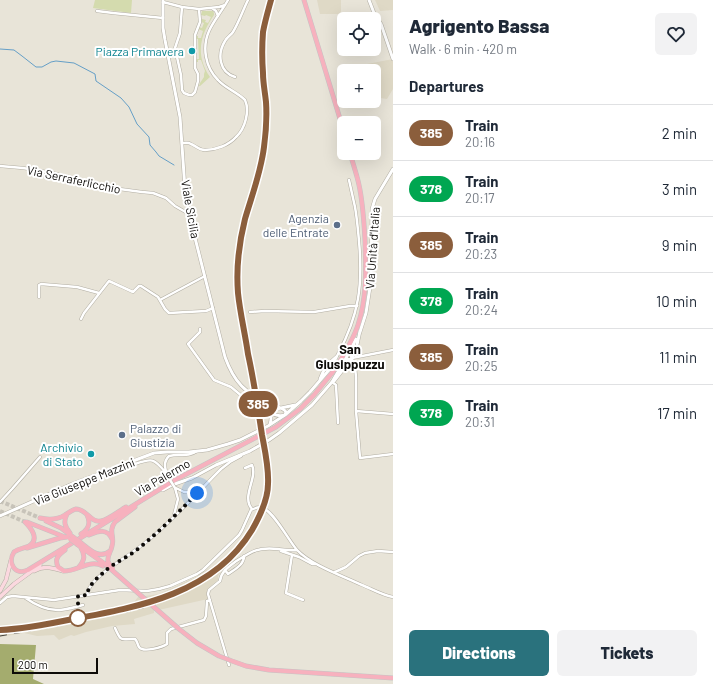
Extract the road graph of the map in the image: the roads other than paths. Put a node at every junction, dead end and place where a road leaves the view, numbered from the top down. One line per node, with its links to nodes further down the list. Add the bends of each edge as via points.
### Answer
1 (168, 0): 7 (street)
2 (228, 0): 8 (street)
3 (248, 0): 17 (street, via 233,32 225,40 222,48 221,64 229,75)
4 (304, 0): 18 (main road)
5 (369, 0): 16 (street, via 381,24)
6 (163, 1): 7 (street); 9 (street, Viale Sicilia)
7 (168, 4): 9 (street); 10 (street)
8 (226, 5): 11 (street); 14 (street)
9 (163, 7): 15 (street, Viale Sicilia)
10 (182, 7): 12 (street); 12 (street, via 180,33 175,48 182,92 189,95 194,94 198,81 195,68 195,35 200,22)
11 (211, 8): 12 (street); 14 (street)
12 (199, 9)
13 (97, 11): 15 (street)
14 (218, 16): 19 (street, via 207,36 207,62 218,80 245,100 247,113 240,133 227,144 203,150 190,143)
15 (163, 18): 19 (street, Viale Sicilia)
16 (393, 59)
17 (235, 77)
18 (339, 116)
19 (182, 143): 24 (street, Viale Sicilia)
20 (352, 160): 41 (main road, Via Palermo, via 362,208 366,281 358,326)
21 (0, 166): 24 (street, Via Serraferlicchio, via 53,173 97,186 153,193 166,198)
22 (393, 169): 34 (street, Via Unità d'Italia, via 372,209 370,281 366,313)
23 (349, 180): 29 (street, Via Giuseppe Mazzini, via 361,259)
24 (189, 214): 25 (street, Viale Sicilia)
25 (205, 276): 28 (street); 30 (street, Viale Sicilia)
26 (99, 293): 27 (street, via 77,287 41,284); 28 (street, via 109,281 133,292 141,286); 32 (street)
27 (39, 297)
28 (160, 300): 30 (street, via 168,313 206,311)
29 (357, 306): 31 (street, via 314,312); 41 (street, Via Giuseppe Mazzini)
30 (213, 308): 44 (street, Viale Sicilia, via 225,357 234,378)
31 (250, 312)
32 (81, 319)
33 (200, 329): 44 (street, via 188,344 214,380 231,386 249,402)
34 (360, 331): 35 (street, Via Unità d'Italia); 37 (street, Via Unità d'Italia)
35 (354, 344): 37 (street); 38 (street, Via Unità d'Italia)
36 (393, 350): 37 (street)
37 (352, 358): 38 (street); 39 (street, Via Unità d'Italia); 40 (street)
38 (345, 360): 41 (street, Via Unità d'Italia)
39 (347, 364): 40 (street); 42 (street, Via Unità d'Italia)
40 (354, 364): 48 (street)
41 (334, 366): 42 (main road, Via Palermo, bridge); 42 (street, Via Giuseppe Mazzini)
42 (332, 372): 43 (street, Via Unità d'Italia); 45 (street, Via Giuseppe Mazzini); 55 (main road, Via Palermo, via 314,395 287,420)
43 (332, 382): 53 (street, via 336,385); 57 (street, Via Unità d'Italia, via 312,405 279,433)
44 (261, 400): 46 (street); 47 (street)
45 (300, 402): 46 (street, Via Giuseppe Mazzini); 51 (street, Via Giuseppe Mazzini)
46 (280, 408): 49 (street); 51 (street, via 285,411)
47 (270, 411): 49 (street); 52 (street)
48 (356, 411): 50 (street); 58 (street, via 360,458)
49 (273, 414): 51 (street); 52 (street)
50 (393, 414)
51 (285, 415): 54 (street, Via Giuseppe Mazzini)
52 (271, 422): 54 (street)
53 (338, 423)
54 (268, 426): 55 (street, via 263,433); 56 (street, Via Giuseppe Mazzini, via 228,444)
55 (234, 449): 61 (main road, Via Palermo)
56 (198, 451): 60 (street, Via Giuseppe Mazzini, via 157,453); 63 (street, via 189,456 169,456 165,461)
57 (250, 451): 65 (street, via 221,469); 66 (street, Via Unità d'Italia)
58 (393, 454)
59 (40, 457): 67 (street)
60 (130, 462): 63 (street, via 135,464 151,460); 71 (street, Via Giuseppe Mazzini)
61 (209, 462): 66 (main road, Via Palermo); 70 (main road, via 177,476 104,520 93,520)
62 (245, 468): 68 (street, via 252,464 254,467 248,497)
63 (167, 475): 64 (street, bridge)
64 (175, 488): 65 (street); 72 (street, via 178,499)
65 (197, 493): 72 (street)
66 (148, 496): 73 (main road, via 115,522 111,529); 74 (main road, Via Palermo)
67 (0, 502)
68 (252, 509): 79 (street, via 261,507 271,514); 94 (street, via 235,540 197,574 170,586 153,590 120,590)
69 (69, 512): 70 (main road, via 78,509); 74 (main road, via 65,523); 74 (main road, via 58,519 40,518 54,524)
70 (86, 513): 78 (main road, via 89,520 87,528)
71 (0, 516)
72 (174, 517): 94 (street, via 151,538 104,572 91,586)
73 (112, 539): 74 (main road, via 107,533 100,531); 75 (main road)
74 (74, 540): 75 (main road, via 98,554 106,554); 77 (main road, via 60,538); 77 (main road, via 24,522 33,531 34,538 29,545); 78 (main road, Via Palermo); 85 (main road); 87 (main road, via 84,553 84,561); 89 (main road, via 57,558 58,567)
75 (111, 549): 85 (main road)
76 (277, 549): 79 (street); 81 (street); 83 (street, via 256,550)
77 (19, 550): 84 (main road, via 14,552)
78 (60, 550): 82 (main road, Via Palermo)
79 (297, 550): 86 (street)
80 (393, 552): 90 (street, via 365,553)
81 (292, 554): 86 (street, via 312,564); 99 (street, via 286,593)
82 (50, 556): 84 (main road, via 22,572 14,568); 91 (main road, Via Palermo)
83 (244, 556): 88 (street); 88 (street, via 243,562 228,574)
84 (11, 559): 93 (main road, via 6,580)
85 (105, 564): 87 (main road, via 94,563); 92 (main road, bridge); 92 (main road, bridge)
86 (318, 564): 90 (street)
87 (78, 568): 89 (main road)
88 (225, 570): 98 (street, via 220,576 220,581 209,590)
89 (64, 571): 91 (main road, via 49,567 41,568)
90 (335, 572): 97 (street, via 363,587)
91 (22, 579): 95 (main road, Via Palermo)
92 (127, 584): 104 (main road, bridge, via 197,643 219,656 246,666 269,670)
93 (0, 591)
94 (87, 595): 96 (street, via 54,600)
95 (0, 597)
96 (24, 597): 100 (street, via 9,596); 101 (street, via 57,610)
97 (393, 597)
98 (210, 600): 102 (street, via 207,601 204,620 171,629 167,633 166,644 162,646 142,650 135,639 120,638); 103 (street)
99 (303, 600)
100 (0, 603)
101 (83, 605)
102 (115, 628)
103 (229, 665)
104 (393, 678)

